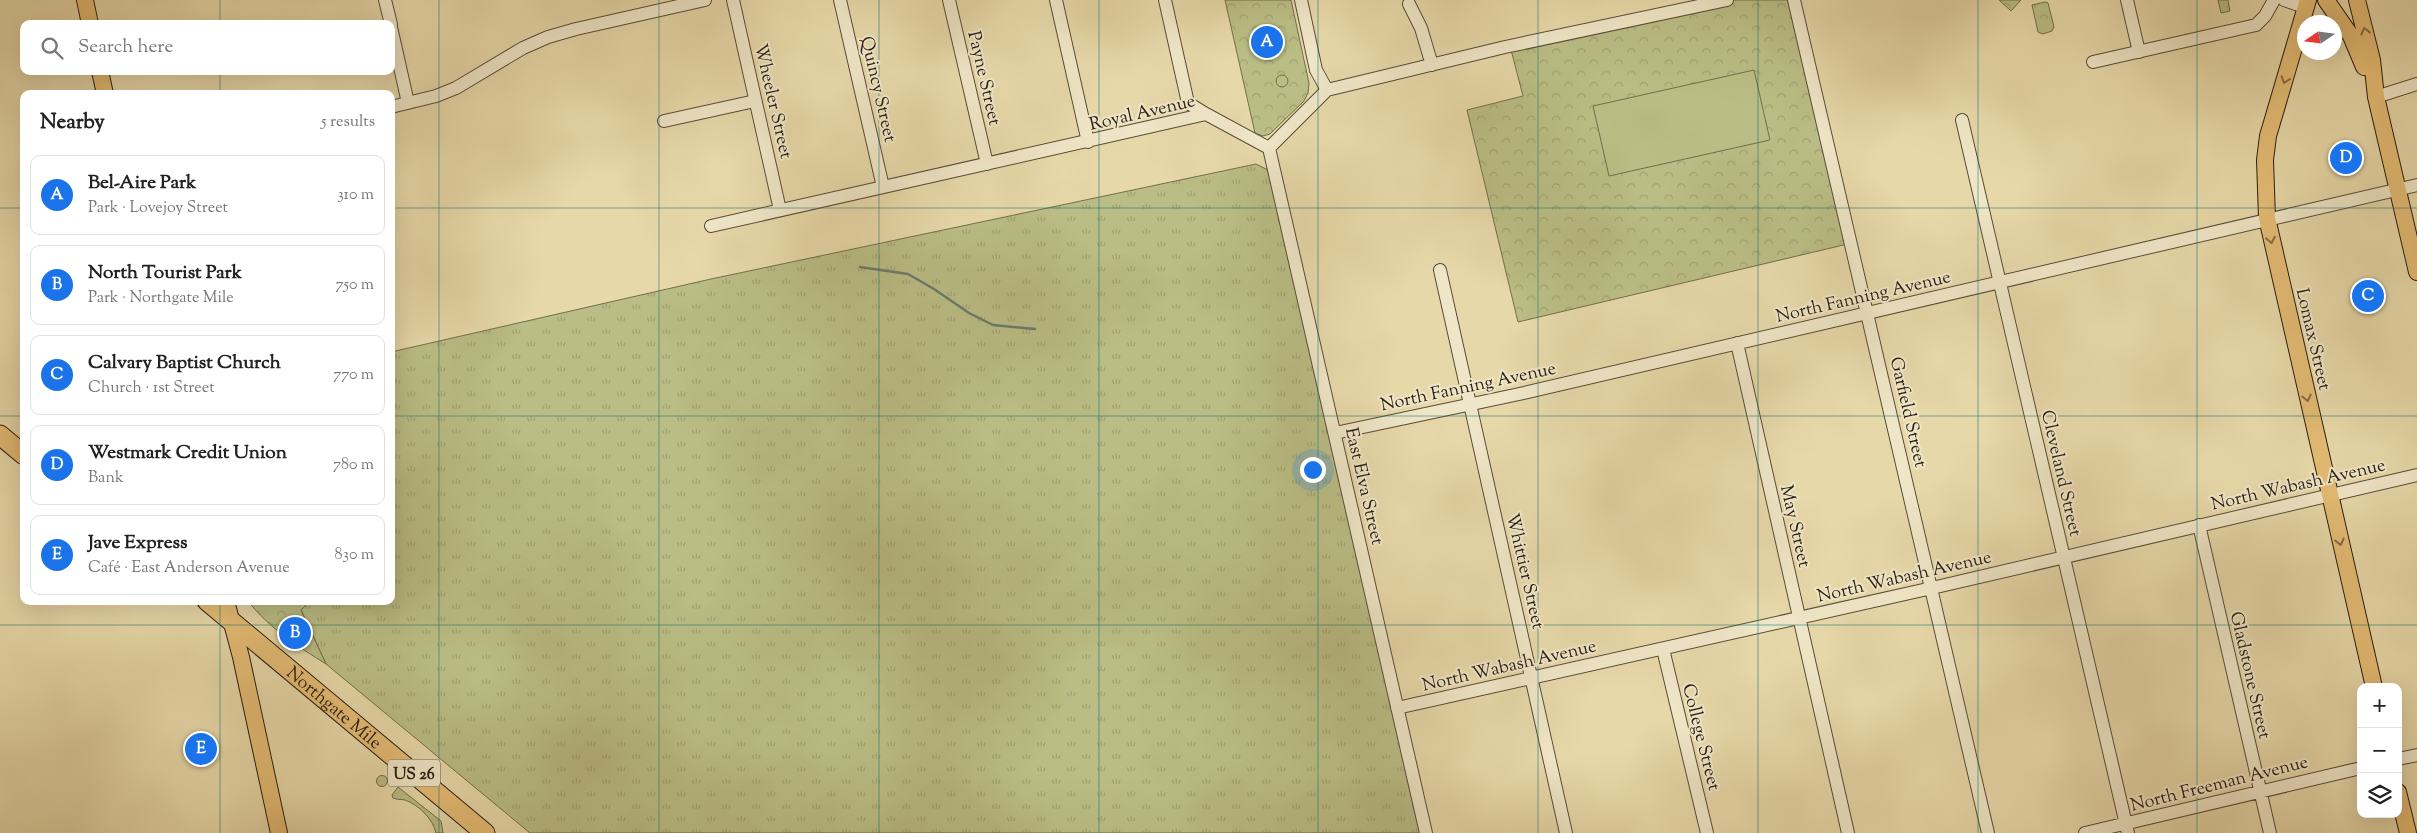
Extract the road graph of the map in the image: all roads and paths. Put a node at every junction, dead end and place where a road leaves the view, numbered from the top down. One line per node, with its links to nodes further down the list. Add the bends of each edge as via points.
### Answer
1 (85, 0): 19 (main road)
2 (386, 0): 20 (street)
3 (705, 0): 31 (street, via 548,37 523,48 456,88)
4 (733, 0): 30 (street, Wheeler Street)
5 (840, 0): 40 (street, Quincy Street)
6 (949, 0): 38 (street, Payne Street)
7 (1056, 0): 36 (street)
8 (1165, 0): 33 (street, via 1188,103)
9 (1301, 0): 28 (street, via 1316,70)
10 (1727, 0): 24 (street)
11 (1794, 0): 48 (street, Garfield Street)
12 (2127, 0): 22 (street)
13 (2274, 0): 22 (street, via 2266,16 2256,25)
14 (2284, 0): 18 (street)
15 (2326, 0): 29 (main road, via 2351,36)
16 (2357, 0): 29 (main road, one-way to 16, via 2372,60)
17 (1409, 4): 24 (street, via 1421,28)
18 (2308, 4): 43 (main road, Lomax Street, one-way to 43, via 2268,136)
19 (89, 20)
20 (390, 20)
21 (395, 43): 31 (street)
22 (2139, 52): 23 (street)
23 (2093, 62)
24 (1432, 65): 28 (street)
25 (101, 75): 27 (main road)
26 (2417, 84): 29 (street)
27 (104, 90)
28 (1327, 90): 37 (street)
29 (2376, 96): 41 (main road)
30 (755, 100): 35 (street); 42 (street, Wheeler Street)
31 (408, 103): 32 (street)
32 (395, 106)
33 (1206, 114): 36 (street, Royal Avenue); 37 (street, Royal Avenue)
34 (1962, 120): 47 (street, Cleveland Street)
35 (664, 121)
36 (1088, 142): 38 (street, Royal Avenue)
37 (1269, 148): 51 (street, East Elva Street)
38 (987, 164): 40 (street, Royal Avenue)
39 (2417, 185): 41 (street, North Fanning Avenue)
40 (883, 187): 42 (street, Royal Avenue)
41 (2398, 189): 43 (street, North Fanning Avenue); 46 (main road)
42 (780, 210): 44 (street, Royal Avenue)
43 (2267, 218): 47 (street, North Fanning Avenue); 55 (main road, Lomax Street, one-way to 55)
44 (711, 226)
45 (1440, 270): 50 (street, Whittier Street)
46 (2417, 272)
47 (2000, 282): 48 (street, North Fanning Avenue); 57 (street, Cleveland Street)
48 (1868, 313): 49 (street, North Fanning Avenue); 58 (street, Garfield Street)
49 (1737, 343): 50 (street, North Fanning Avenue); 61 (street, May Street)
50 (1471, 405): 51 (street, North Fanning Avenue); 64 (street, Whittier Street)
51 (1335, 433): 66 (street, East Elva Street)
52 (0, 435): 53 (highway)
53 (20, 452)
54 (2417, 475): 55 (street, North Wabash Avenue)
55 (2328, 495): 56 (street, North Wabash Avenue); 65 (main road, Lomax Street, one-way to 65)
56 (2198, 525): 57 (street, North Wabash Avenue); 70 (street, Gladstone Street)
57 (2063, 558): 58 (street, North Wabash Avenue); 72 (street, Cleveland Street)
58 (1932, 588): 61 (street, North Wabash Avenue); 79 (street, Garfield Street)
59 (212, 605): 62 (highway, US 26)
60 (227, 605): 62 (main road)
61 (1799, 618): 63 (street, North Wabash Avenue); 78 (street, May Street)
62 (231, 621): 73 (main road); 74 (highway, Northgate Mile / US 26)
63 (1663, 649): 64 (street, North Wabash Avenue); 77 (street, College Street)
64 (1532, 678): 66 (street, North Wabash Avenue); 76 (street, Whittier Street)
65 (2373, 683)
66 (1397, 708): 75 (street, East Elva Street)
67 (2417, 755): 68 (street)
68 (2402, 759)
69 (2357, 769): 70 (street, North Freeman Avenue)
70 (2260, 791): 72 (street, North Freeman Avenue); 81 (street, Gladstone Street)
71 (2402, 808): 82 (main road)
72 (2127, 828): 80 (street, North Freeman Avenue)
73 (279, 833)
74 (485, 833)
75 (1426, 833)
76 (1566, 833)
77 (1708, 833)
78 (1848, 833)
79 (1988, 833)
80 (2085, 833)
81 (2270, 833)
82 (2408, 833)

